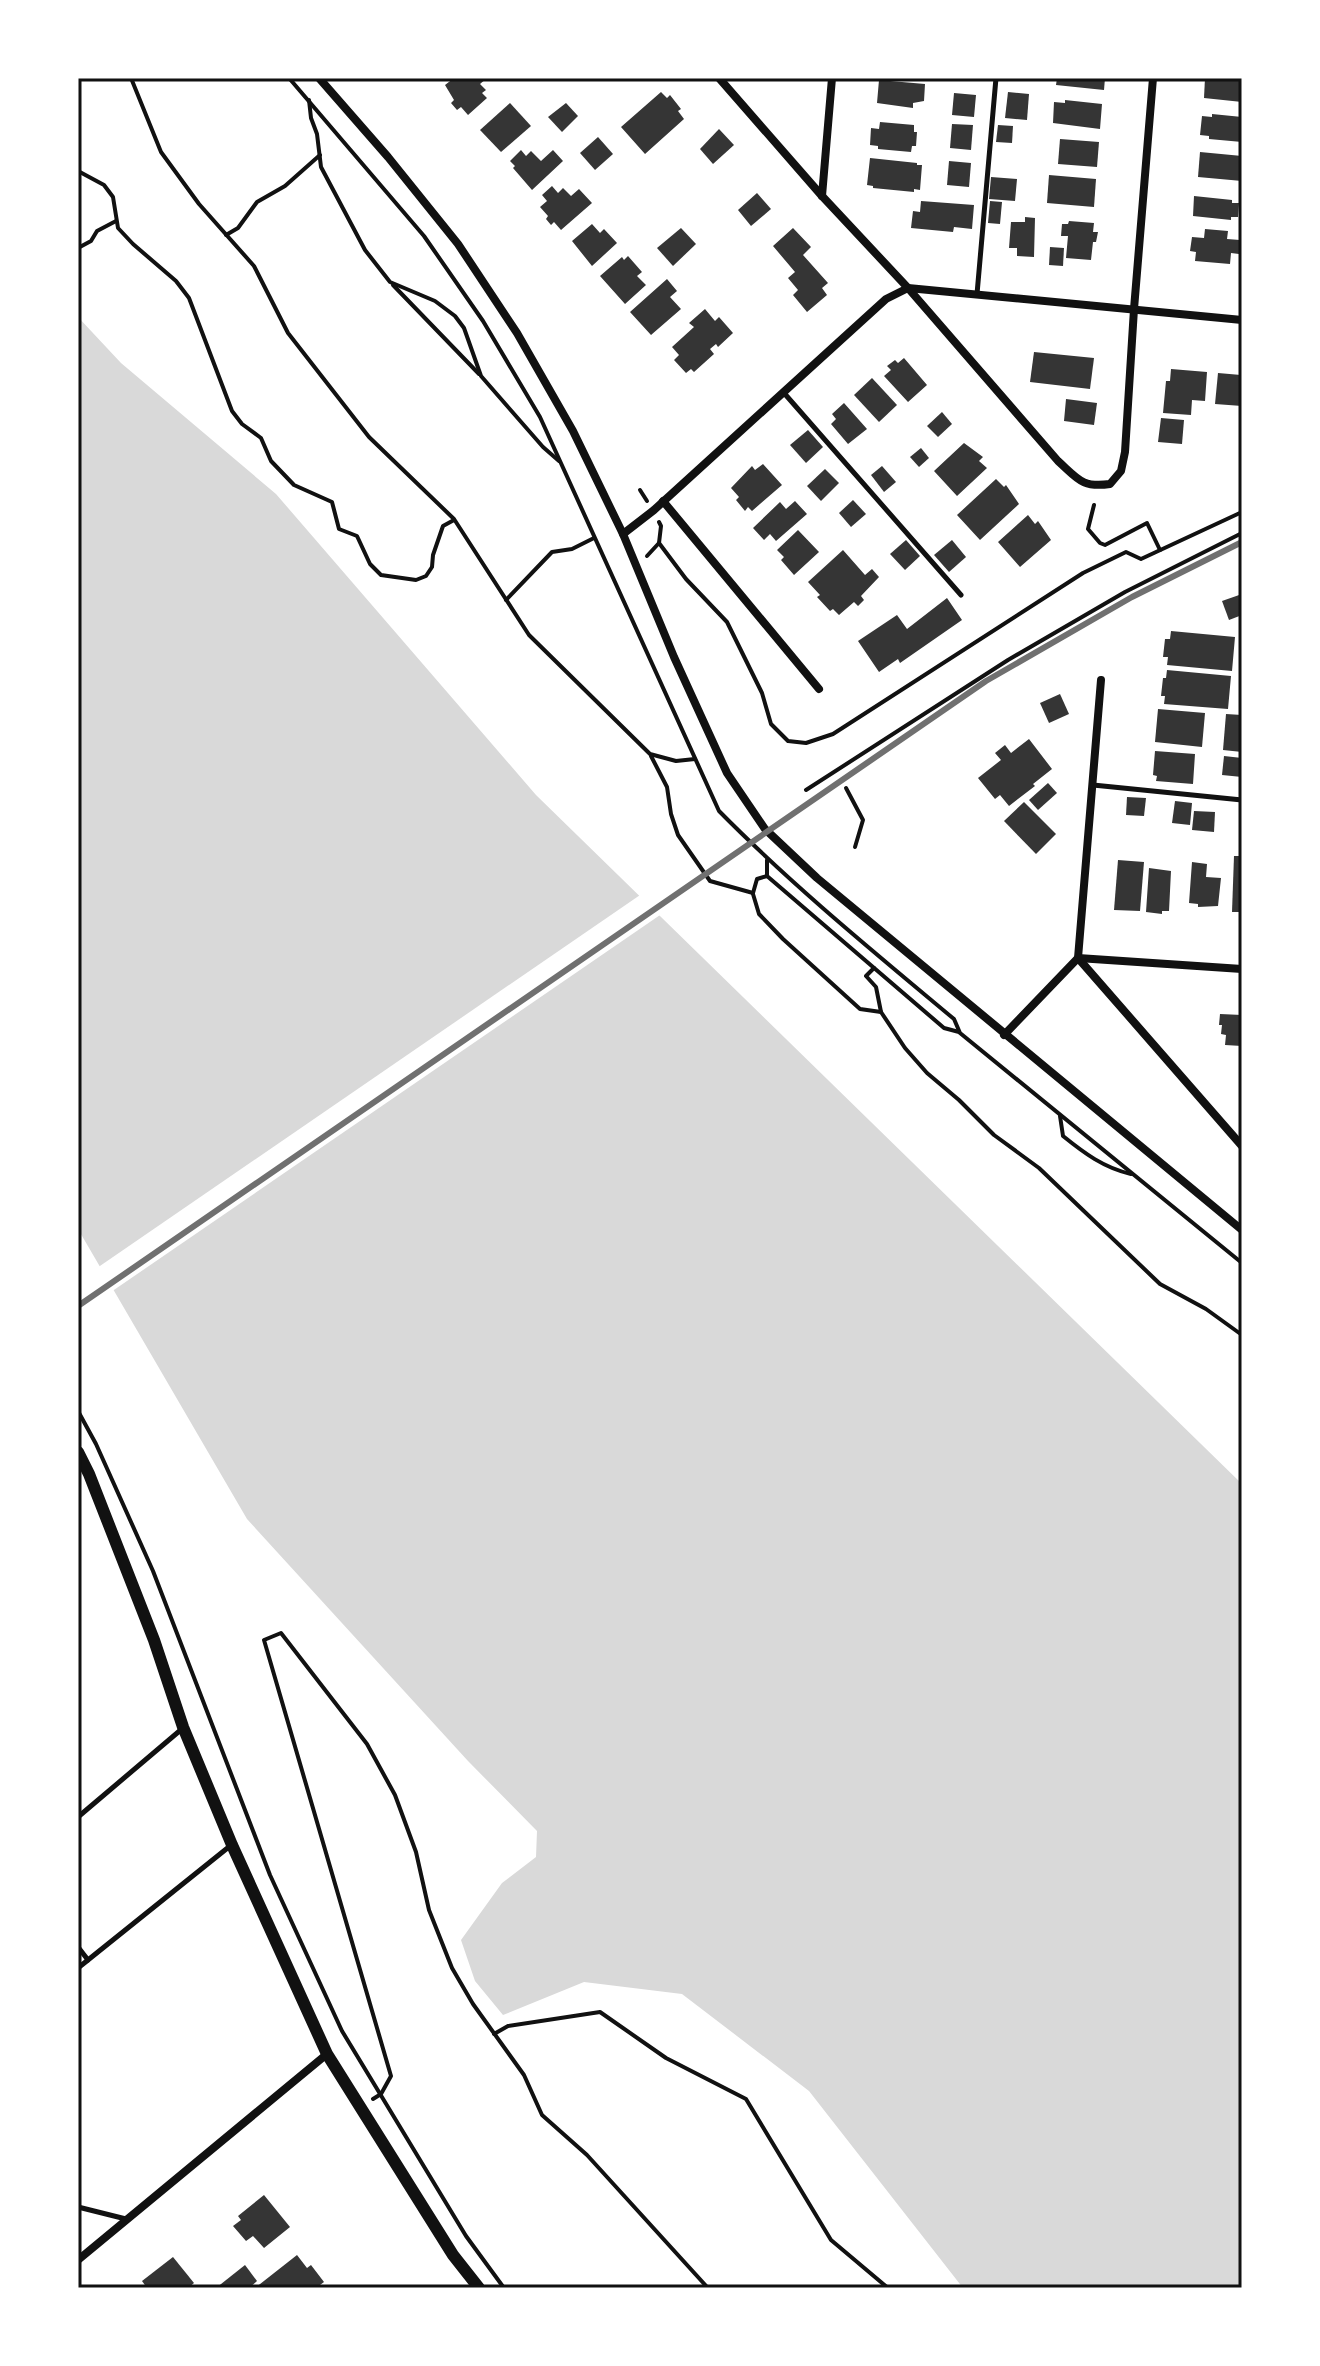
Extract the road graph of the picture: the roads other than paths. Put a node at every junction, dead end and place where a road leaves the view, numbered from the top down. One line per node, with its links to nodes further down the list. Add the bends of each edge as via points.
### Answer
1 (319, 78): 13 (street, via 467,257 573,431)
2 (719, 78): 6 (street)
3 (832, 78): 6 (street)
4 (996, 78): 8 (lane)
5 (1153, 78): 9 (street)
6 (822, 196): 7 (street)
7 (908, 288): 8 (street); 9 (street, via 1058,461 1082,484 1095,486 1110,484 1121,471); 11 (street, via 886,299)
8 (977, 294): 9 (street)
9 (1134, 309): 10 (street)
10 (1242, 320)
11 (783, 392): 12 (street); 14 (lane)
12 (663, 501): 13 (street); 16 (street)
13 (623, 534): 21 (street, via 727,773 765,829)
14 (961, 595)
15 (1101, 680): 17 (street)
16 (819, 689)
17 (1093, 785): 18 (lane); 19 (street)
18 (1242, 800)
19 (1078, 958): 20 (street); 21 (street); 22 (street)
20 (1242, 969)
21 (1004, 1035): 23 (street)
22 (1242, 1146)
23 (1242, 1230)
24 (78, 1452): 25 (street)
25 (183, 1727): 26 (lane); 27 (street)
26 (78, 1817)
27 (232, 1845): 29 (lane); 31 (street)
28 (78, 1947): 29 (lane)
29 (88, 1960): 30 (lane)
30 (78, 1968)
31 (327, 2054): 33 (street); 35 (street)
32 (78, 2207): 33 (lane)
33 (126, 2219): 34 (street)
34 (78, 2260)
35 (479, 2288)

